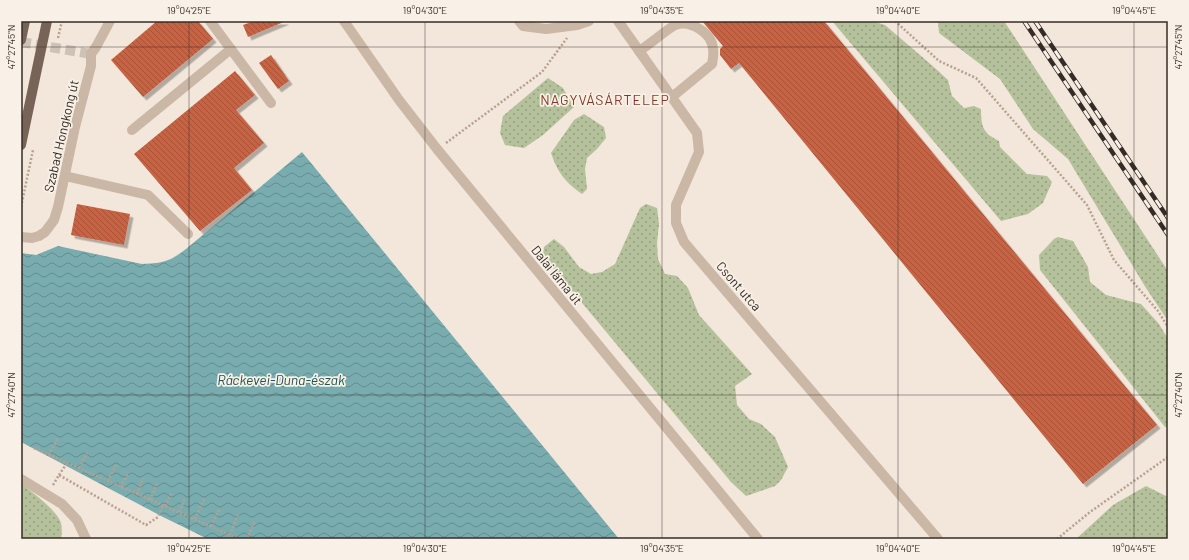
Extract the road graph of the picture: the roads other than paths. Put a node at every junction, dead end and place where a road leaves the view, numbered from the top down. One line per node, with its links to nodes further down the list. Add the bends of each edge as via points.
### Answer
1 (25, 21): 9 (main road)
2 (48, 21): 15 (main road)
3 (110, 21): 16 (lane, Szabad Hongkong út, via 91,54 91,66)
4 (210, 21): 10 (lane)
5 (344, 21): 21 (lane, Dalai láma út, via 437,149)
6 (519, 21): 7 (lane, via 524,26 546,29)
7 (589, 21)
8 (618, 21): 11 (lane, Csont utca)
9 (21, 40)
10 (230, 48): 13 (lane); 14 (lane)
11 (640, 51): 12 (lane, Csont utca); 12 (lane, via 676,25 690,24 699,28 711,40 714,48 712,64)
12 (672, 97): 22 (lane, Csont utca, via 697,133 699,152 676,205 676,223 684,242)
13 (271, 103)
14 (132, 130)
15 (21, 145)
16 (65, 176): 17 (lane, via 148,195); 18 (lane, Szabad Hongkong út, via 58,207 50,226 39,236)
17 (188, 234)
18 (21, 237)
19 (21, 479): 20 (lane, via 62,504 77,520)
20 (86, 539)
21 (758, 539)
22 (938, 539)

